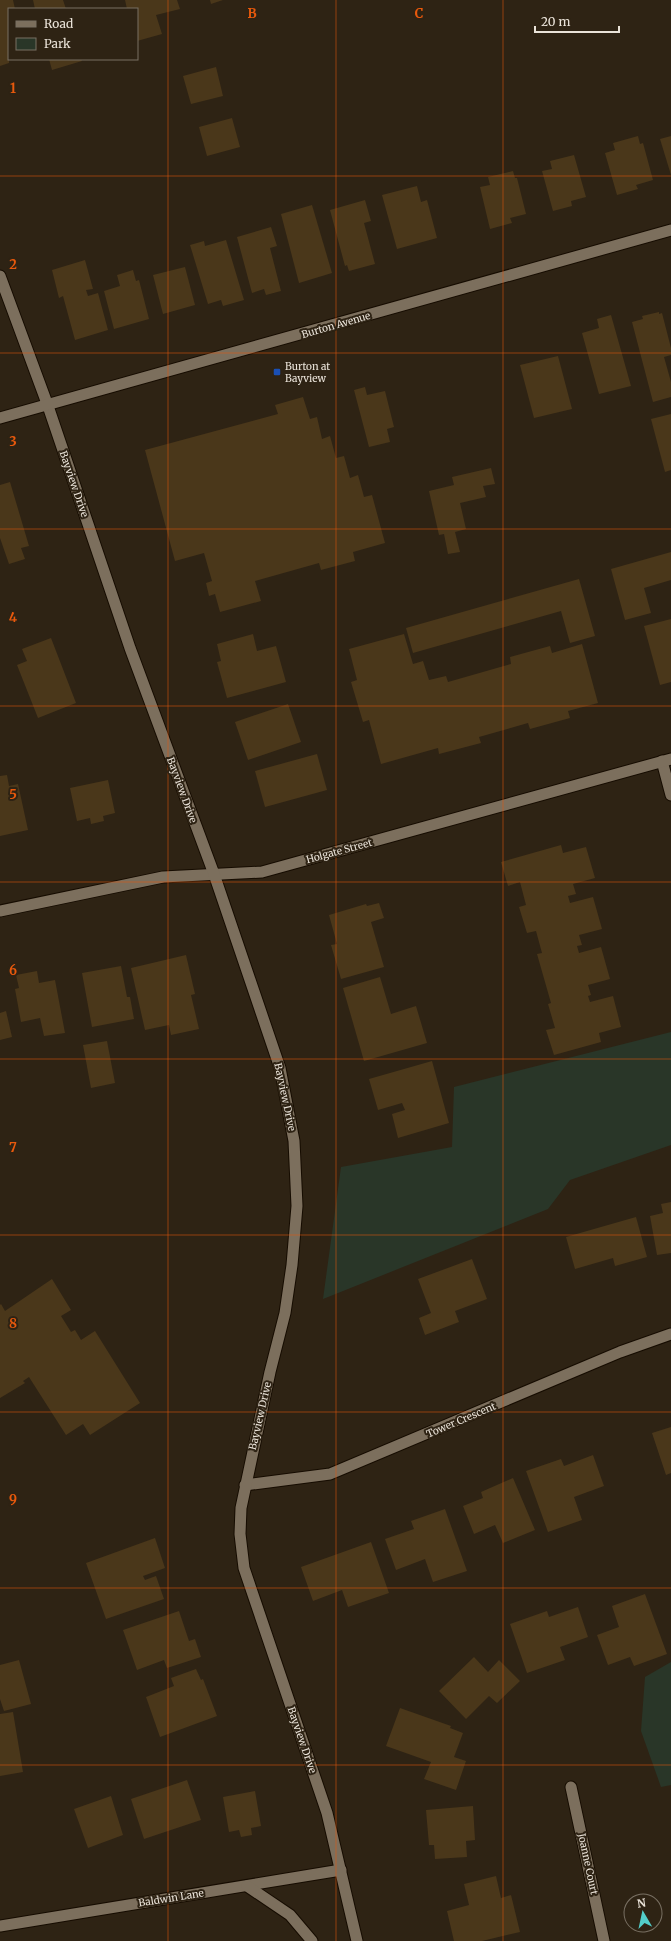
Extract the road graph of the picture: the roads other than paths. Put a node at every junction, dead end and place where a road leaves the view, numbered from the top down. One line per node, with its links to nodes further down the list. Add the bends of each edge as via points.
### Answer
1 (671, 230): 3 (street, Burton Avenue)
2 (0, 276): 3 (street, Bayview Drive)
3 (48, 406): 4 (street, Burton Avenue); 7 (street, Bayview Drive, via 130,648)
4 (0, 418)
5 (667, 760): 6 (street); 7 (street, Holgate Street, via 262,872)
6 (671, 795)
7 (214, 874): 8 (street, Holgate Street, via 163,877); 10 (street, Bayview Drive, via 280,1068 294,1141 297,1206 292,1265 285,1313)
8 (0, 911)
9 (671, 1334): 10 (street, Tower Crescent, via 620,1352 330,1474)
10 (245, 1484): 12 (street, Bayview Drive, via 240,1534 244,1568 328,1813)
11 (571, 1786): 17 (street, Joanne Court)
12 (341, 1870): 13 (street, Baldwin Lane); 16 (street, Bayview Drive)
13 (247, 1886): 14 (street, Baldwin Lane); 15 (street, via 290,1916)
14 (0, 1926)
15 (312, 1941)
16 (357, 1941)
17 (604, 1941)

